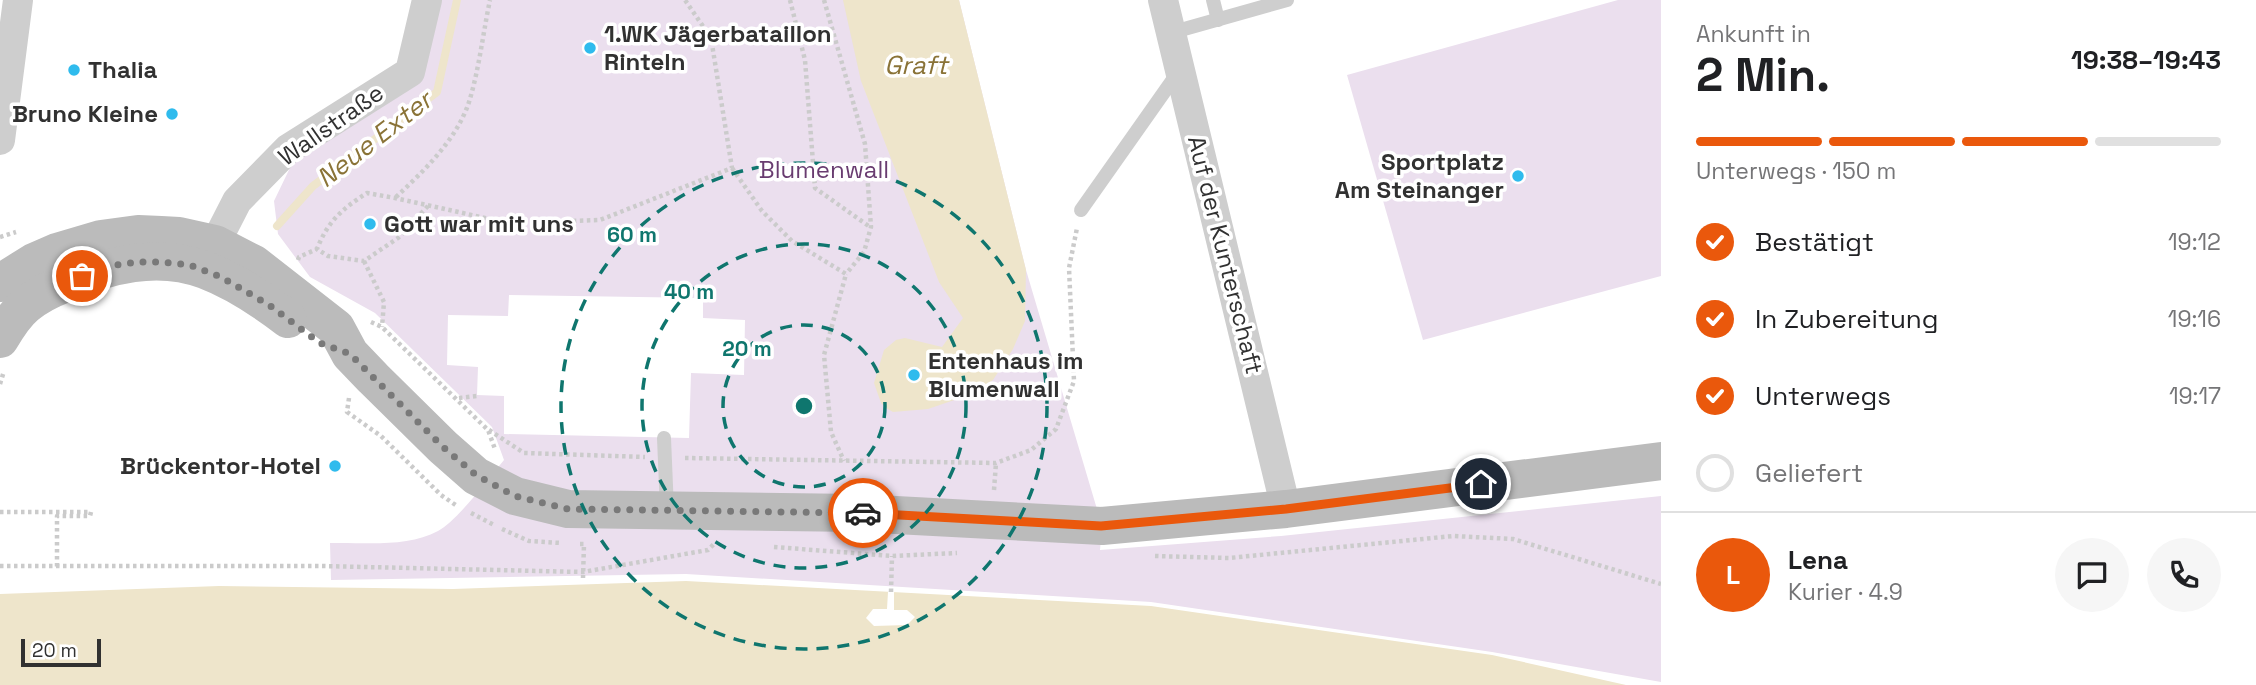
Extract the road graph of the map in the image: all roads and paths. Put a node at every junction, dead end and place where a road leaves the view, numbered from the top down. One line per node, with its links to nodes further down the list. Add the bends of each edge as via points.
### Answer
1 (18, 0): 13 (street)
2 (427, 0): 19 (street, Wallstraße, via 410,72 288,149 237,201)
3 (490, 0): 15 (path, via 468,104 445,147)
4 (685, 0): 14 (path, via 711,38)
5 (790, 0): 18 (path, via 805,60 815,188)
6 (824, 0): 18 (path, via 865,144)
7 (1163, 0): 11 (street, Auf der Kunterschaft)
8 (1213, 0): 10 (lane)
9 (1287, 0): 10 (lane)
10 (1218, 20): 11 (lane)
11 (1170, 33): 12 (street, Auf der Kunterschaft)
12 (1180, 70): 17 (lane); 38 (street, Auf der Kunterschaft)
13 (0, 140)
14 (733, 168): 16 (path, via 600,220 508,223); 23 (path, via 762,211 792,241)
15 (395, 198): 16 (path); 20 (path, via 366,193 342,209)
16 (428, 206): 22 (path, via 398,238)
17 (1081, 210): 36 (path, via 1069,268 1074,381 1056,429 1031,450)
18 (871, 227): 23 (path, via 864,252)
19 (215, 244): 24 (main road, via 161,235 101,239 34,262); 26 (main road, via 254,264 337,328)
20 (317, 249): 21 (path); 22 (path, via 328,256)
21 (299, 257)
22 (364, 261): 25 (path, via 384,302)
23 (846, 274): 35 (path, via 824,355 831,432)
24 (14, 293): 26 (main road, via 50,289 110,266 177,263 221,277 320,343); 27 (main road, via 12,320)
25 (382, 327): 26 (path); 29 (path)
26 (355, 336): 39 (main road, via 443,447 476,475 515,496 568,509)
27 (0, 339)
28 (477, 396): 29 (path)
29 (458, 398): 30 (path)
30 (488, 430): 32 (path); 33 (path, via 524,453)
31 (664, 438): 33 (lane)
32 (496, 452)
33 (666, 458): 35 (path); 39 (lane)
34 (1661, 460): 38 (main road)
35 (844, 461): 36 (path)
36 (996, 463): 37 (path)
37 (993, 502)
38 (1286, 509): 41 (main road, via 1101,526 858,513)
39 (667, 511): 41 (main road)
40 (0, 512): 46 (path, via 91,512 90,516 57,516)
41 (717, 512): 47 (path, via 716,543 708,551)
42 (574, 544): 47 (path, via 584,544)
43 (892, 555): 49 (path)
44 (1229, 558): 48 (path, via 1453,536 1513,538)
45 (0, 566): 46 (path)
46 (57, 567): 47 (path, via 322,566)
47 (583, 575)
48 (1661, 584)
49 (891, 592)

